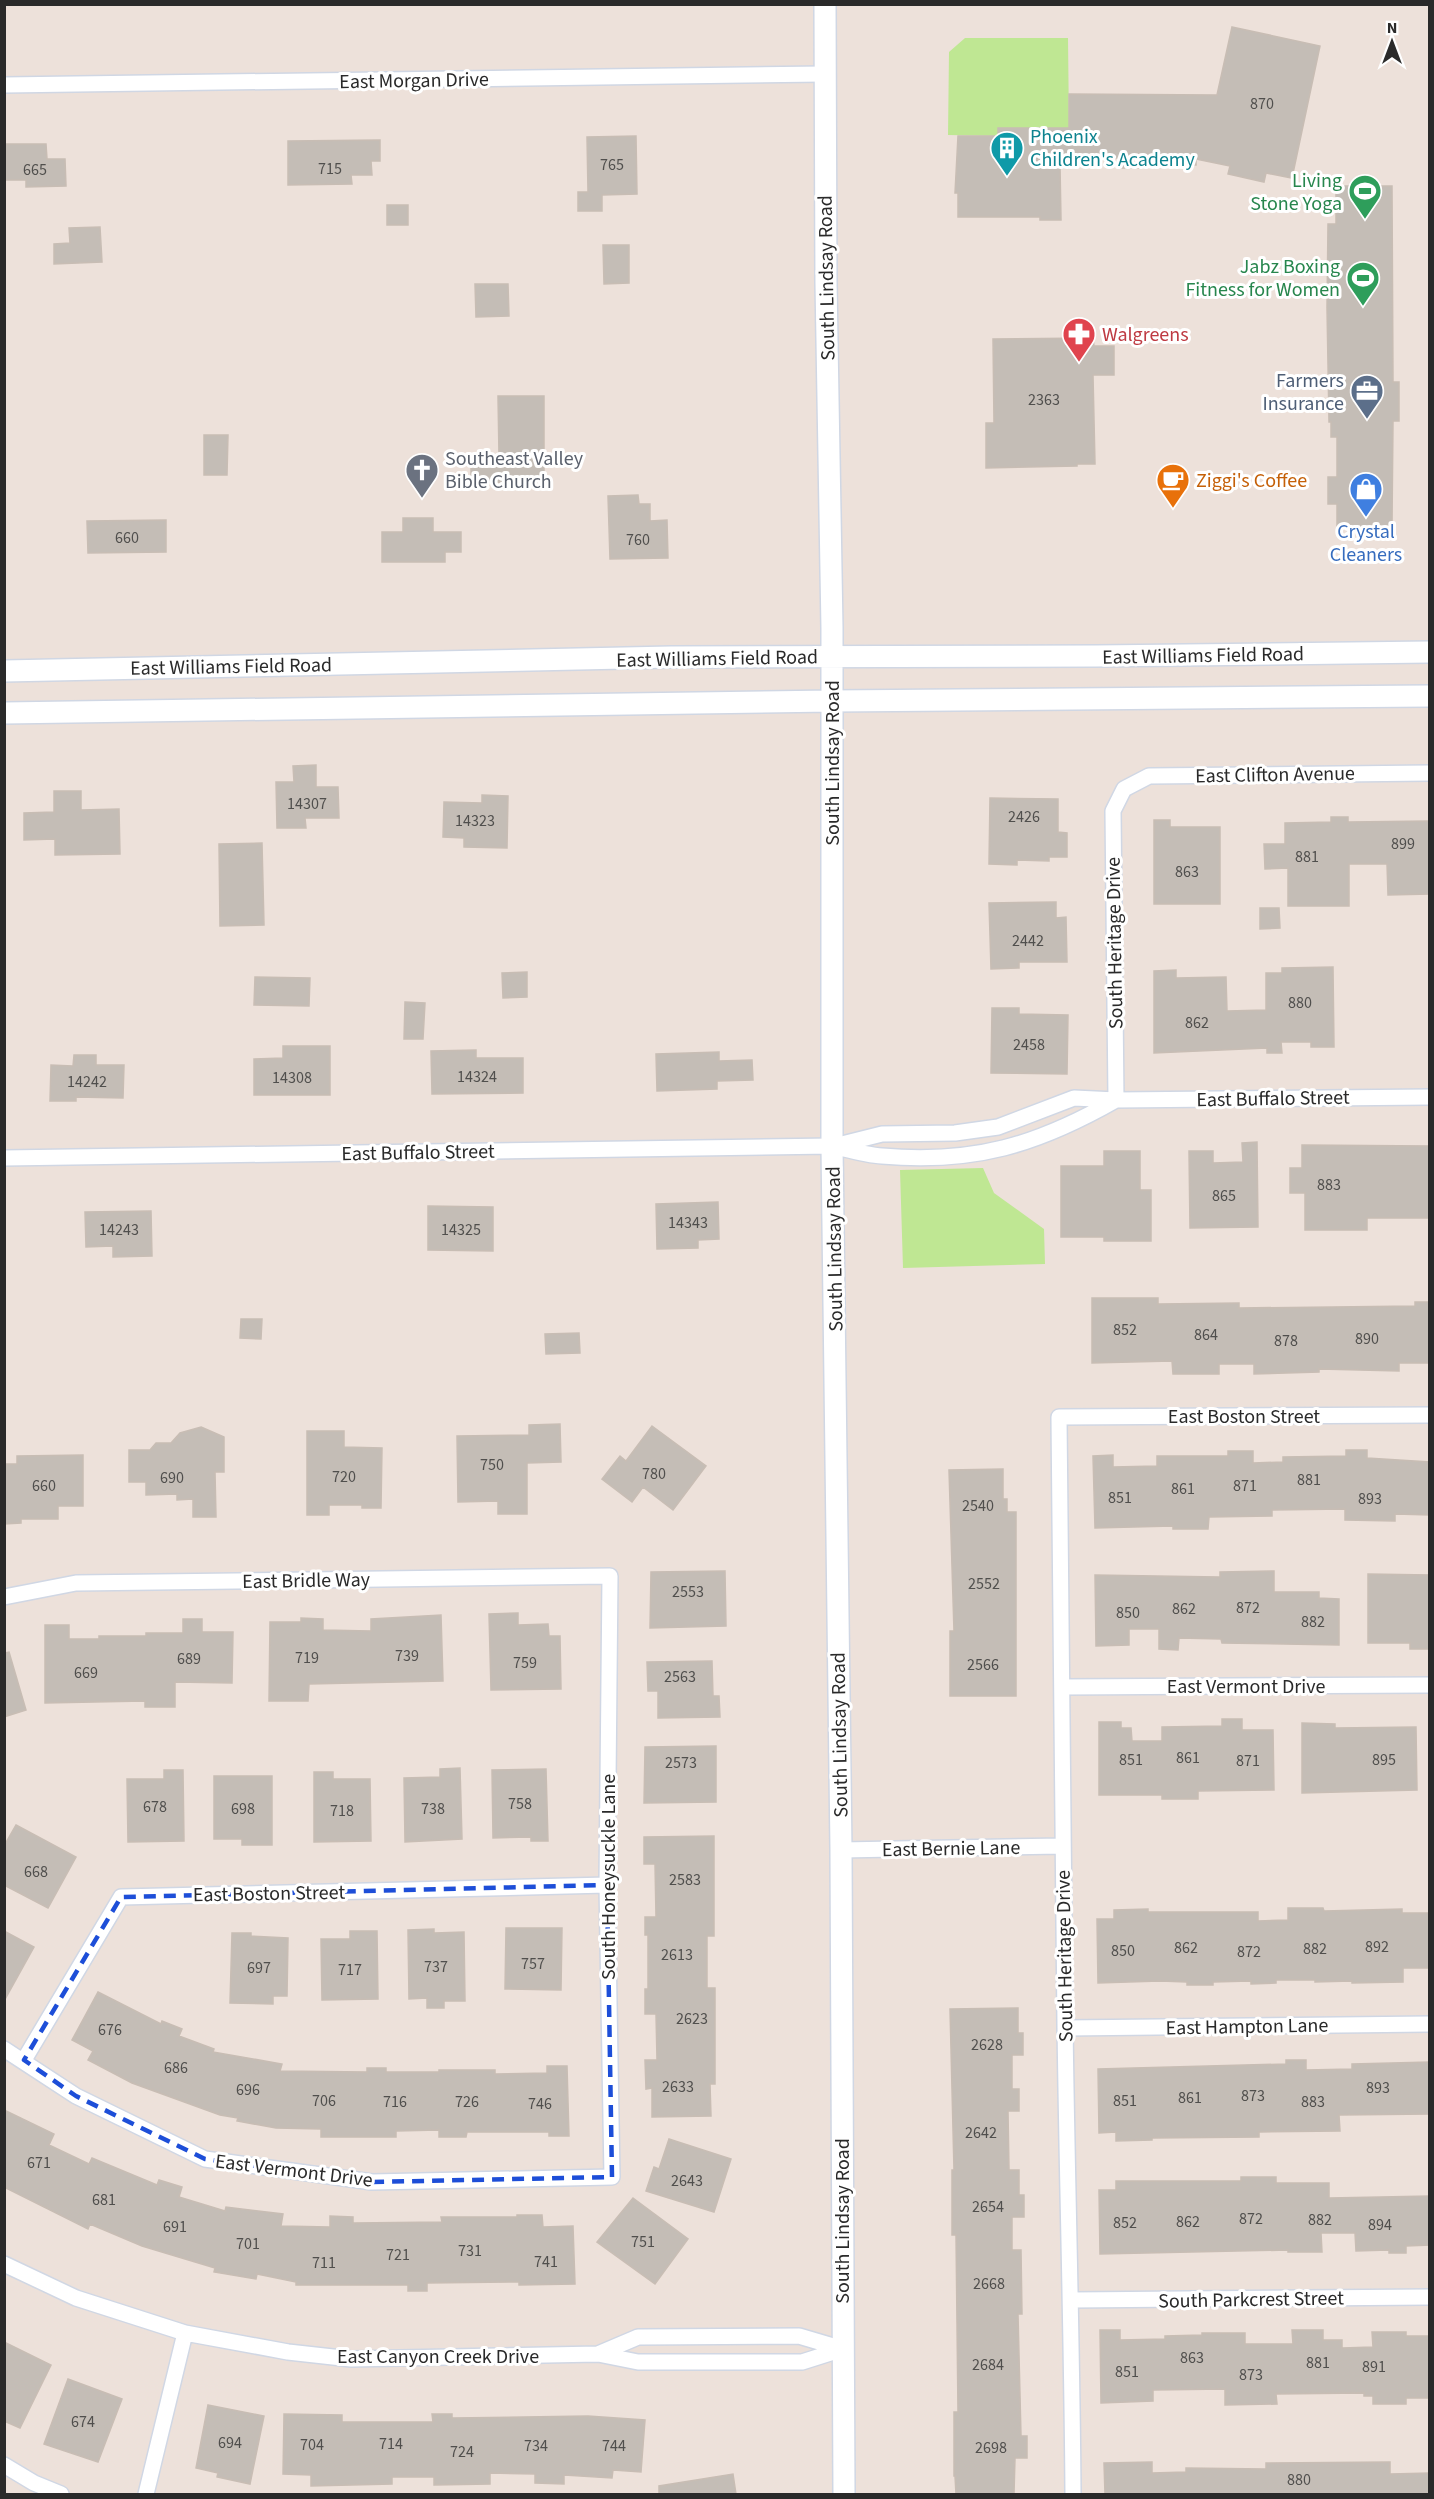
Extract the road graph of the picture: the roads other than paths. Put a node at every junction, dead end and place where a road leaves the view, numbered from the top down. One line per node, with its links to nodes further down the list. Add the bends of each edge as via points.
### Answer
1 (825, 4): 2 (main road, South Lindsay Road)
2 (824, 74): 3 (street, East Morgan Drive); 5 (main road, South Lindsay Road)
3 (4, 85)
4 (1430, 652): 5 (main road, East Williams Field Road)
5 (832, 656): 6 (main road, East Williams Field Road); 8 (main road, South Lindsay Road)
6 (4, 671)
7 (1430, 696): 8 (main road)
8 (832, 701): 9 (main road); 14 (main road, South Lindsay Road)
9 (4, 713)
10 (1430, 773): 11 (street, East Clifton Avenue, via 1149,776)
11 (1124, 789): 13 (street, South Heritage Drive, via 1113,811)
12 (1430, 1097): 13 (street, East Buffalo Street)
13 (1116, 1100): 14 (street, East Buffalo Street, via 1074,1098 998,1127 955,1133 882,1134); 14 (street, East Buffalo Street, via 1036,1140 978,1154 882,1156)
14 (832, 1146): 15 (street, East Buffalo Street); 23 (main road, South Lindsay Road)
15 (4, 1158)
16 (1430, 1415): 17 (street, East Boston Street)
17 (1059, 1417): 21 (street, South Heritage Drive)
18 (610, 1576): 19 (street, East Bridle Way, via 76,1583); 24 (street, South Honeysuckle Lane)
19 (4, 1597)
20 (1430, 1685): 21 (street, East Vermont Drive)
21 (1063, 1687): 22 (street, South Heritage Drive)
22 (1062, 1846): 23 (street, East Bernie Lane); 26 (street, South Heritage Drive)
23 (841, 1850): 34 (main road, South Lindsay Road)
24 (607, 1885): 28 (street, East Boston Street, via 121,1897); 29 (street, South Honeysuckle Lane)
25 (1430, 2024): 26 (street, East Hampton Lane)
26 (1065, 2028): 32 (street, South Heritage Drive)
27 (4, 2049): 28 (street, East Vermont Drive)
28 (24, 2060): 29 (street, East Vermont Drive, via 76,2096 205,2159 372,2182)
29 (612, 2177)
30 (4, 2264): 33 (street, East Canyon Creek Drive, via 76,2298)
31 (1430, 2297): 32 (street, South Parkcrest Street)
32 (1072, 2300): 40 (street, South Heritage Drive)
33 (185, 2333): 35 (street, East Canyon Creek Drive, via 351,2359); 38 (street)
34 (843, 2349): 35 (street, East Canyon Creek Drive, via 802,2362 638,2362); 35 (street, East Canyon Creek Drive, via 799,2336 638,2337); 39 (main road, South Lindsay Road)
35 (598, 2354)
36 (4, 2465): 37 (street)
37 (61, 2494)
38 (146, 2494)
39 (844, 2494)
40 (1073, 2494)

